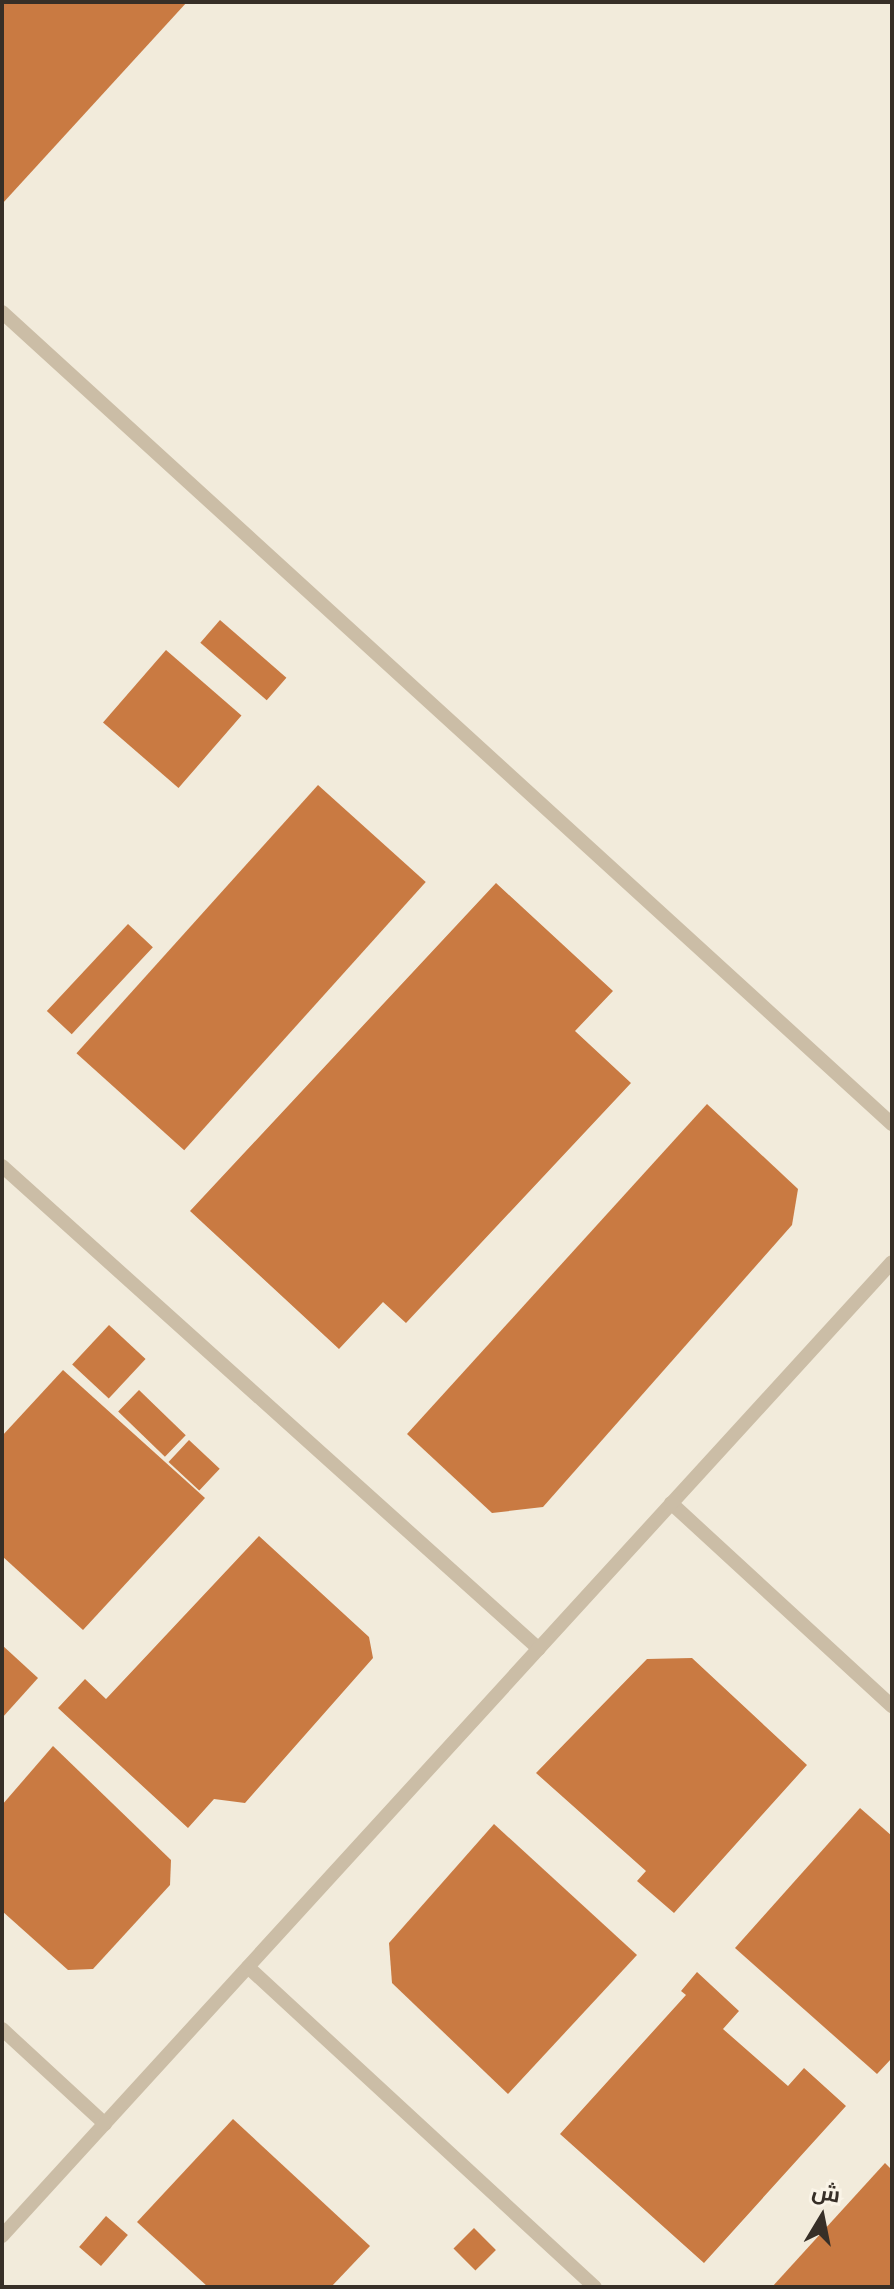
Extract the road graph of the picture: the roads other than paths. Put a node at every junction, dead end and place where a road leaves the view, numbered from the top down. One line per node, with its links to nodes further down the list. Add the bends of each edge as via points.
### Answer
1 (2, 312): 2 (lane)
2 (892, 1124)
3 (2, 1166): 6 (lane)
4 (892, 1262): 5 (lane)
5 (671, 1503): 6 (lane); 7 (lane)
6 (539, 1649): 8 (lane)
7 (892, 1706)
8 (248, 1967): 10 (lane); 12 (lane)
9 (2, 2029): 10 (lane)
10 (105, 2124): 11 (lane)
11 (2, 2236)
12 (595, 2287)

